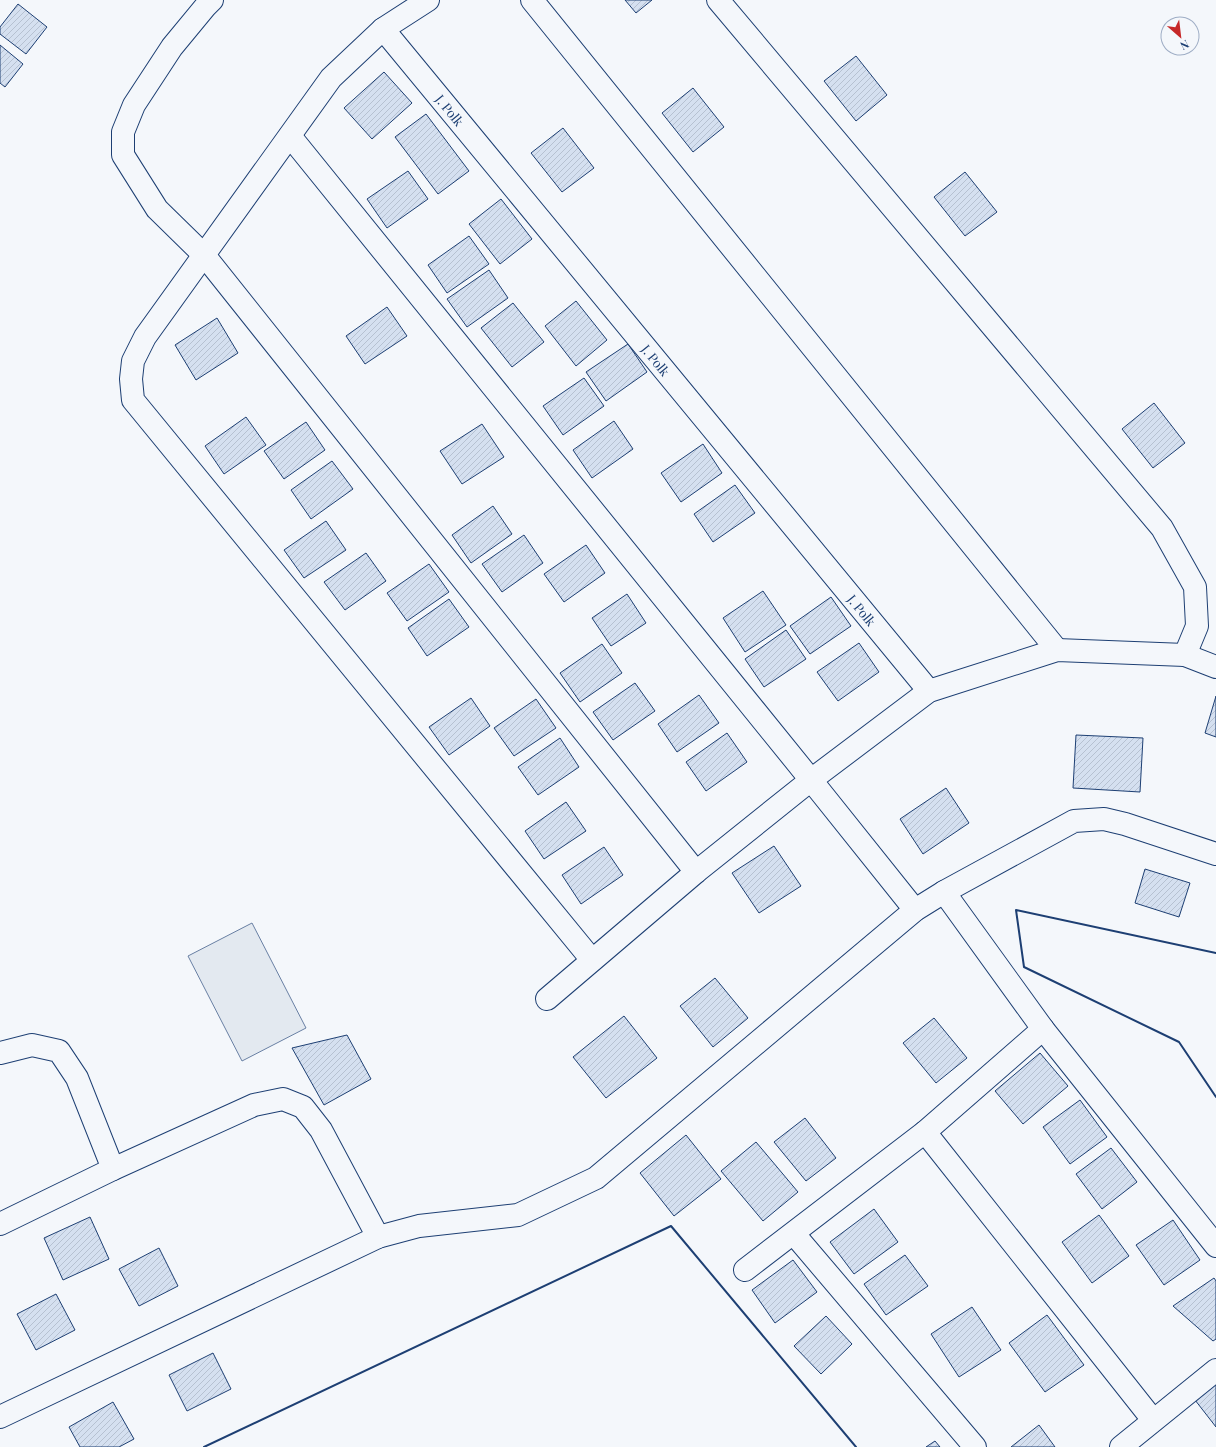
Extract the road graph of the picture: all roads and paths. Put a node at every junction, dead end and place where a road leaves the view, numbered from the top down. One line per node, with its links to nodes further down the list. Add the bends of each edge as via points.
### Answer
1 (212, 0): 7 (street, via 172,47 134,105 123,132 123,155 157,209)
2 (428, 0): 5 (street)
3 (532, 0): 8 (street)
4 (718, 0): 9 (street, via 1162,528 1196,587 1197,626)
5 (383, 29): 6 (street, via 331,78); 11 (street, J. Polk)
6 (290, 136): 7 (street); 12 (street)
7 (204, 255): 14 (street); 17 (street, via 145,337 133,361 133,400)
8 (1057, 650): 9 (street); 11 (street)
9 (1185, 655): 10 (street)
10 (1216, 667)
11 (929, 691): 12 (street)
12 (811, 780): 14 (street); 16 (street)
13 (1216, 854): 15 (street, via 1104,819 1074,821)
14 (696, 872): 17 (street)
15 (944, 892): 16 (street); 19 (street)
16 (914, 910): 25 (street, via 596,1178 518,1214 419,1226)
17 (592, 960): 18 (street)
18 (547, 999)
19 (1043, 1029): 21 (street); 26 (street)
20 (0, 1053): 22 (street, via 32,1045 59,1052 77,1078)
21 (925, 1132): 24 (street); 30 (street)
22 (113, 1169): 23 (street); 25 (street, via 254,1105 283,1099 303,1107 321,1130)
23 (0, 1224)
24 (794, 1234): 27 (street); 31 (street)
25 (378, 1237): 29 (street)
26 (1216, 1246)
27 (745, 1270)
28 (1216, 1370): 30 (street)
29 (0, 1417)
30 (1153, 1420): 32 (street)
31 (975, 1447)
32 (1121, 1447)

